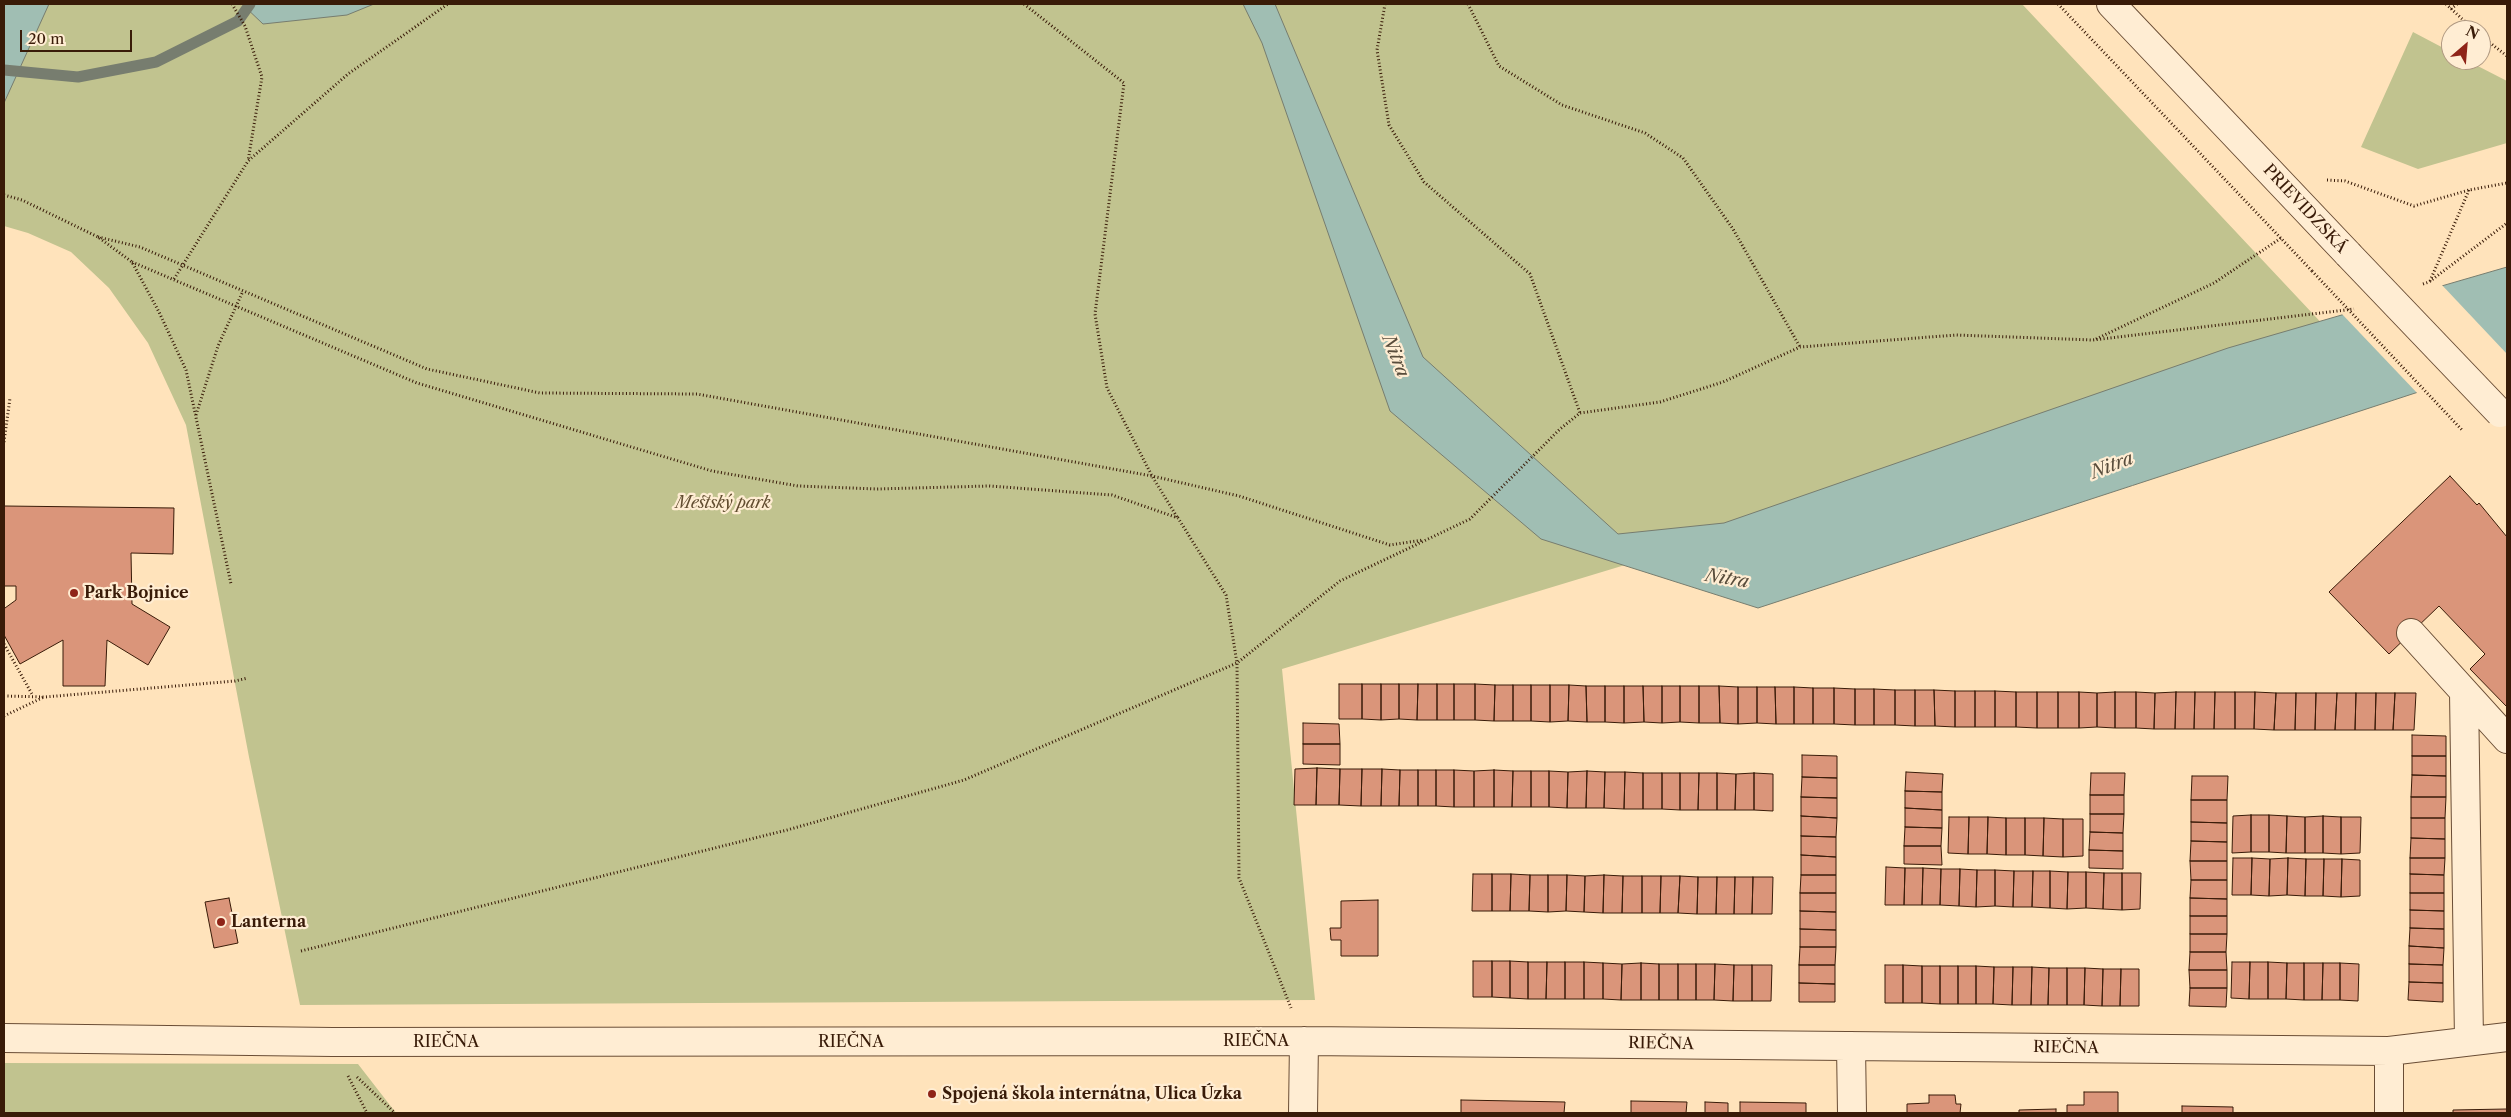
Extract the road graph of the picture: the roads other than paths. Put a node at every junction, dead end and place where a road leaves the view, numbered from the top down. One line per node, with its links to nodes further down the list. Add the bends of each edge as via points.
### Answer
1 (2111, 4): 2 (street, PRIEVIDZSKÁ, bridge)
2 (2504, 417)
3 (2411, 633): 4 (street)
4 (2464, 692): 5 (street); 9 (street)
5 (2507, 739)
6 (2507, 1037): 9 (street, RIEČNA)
7 (4, 1038): 8 (street, RIEČNA, via 333,1042)
8 (1304, 1041): 10 (street, RIEČNA); 12 (street)
9 (2469, 1041): 11 (street, RIEČNA)
10 (1851, 1046): 11 (street, RIEČNA); 13 (street)
11 (2388, 1051): 14 (street)
12 (1303, 1113)
13 (1852, 1113)
14 (2389, 1113)

